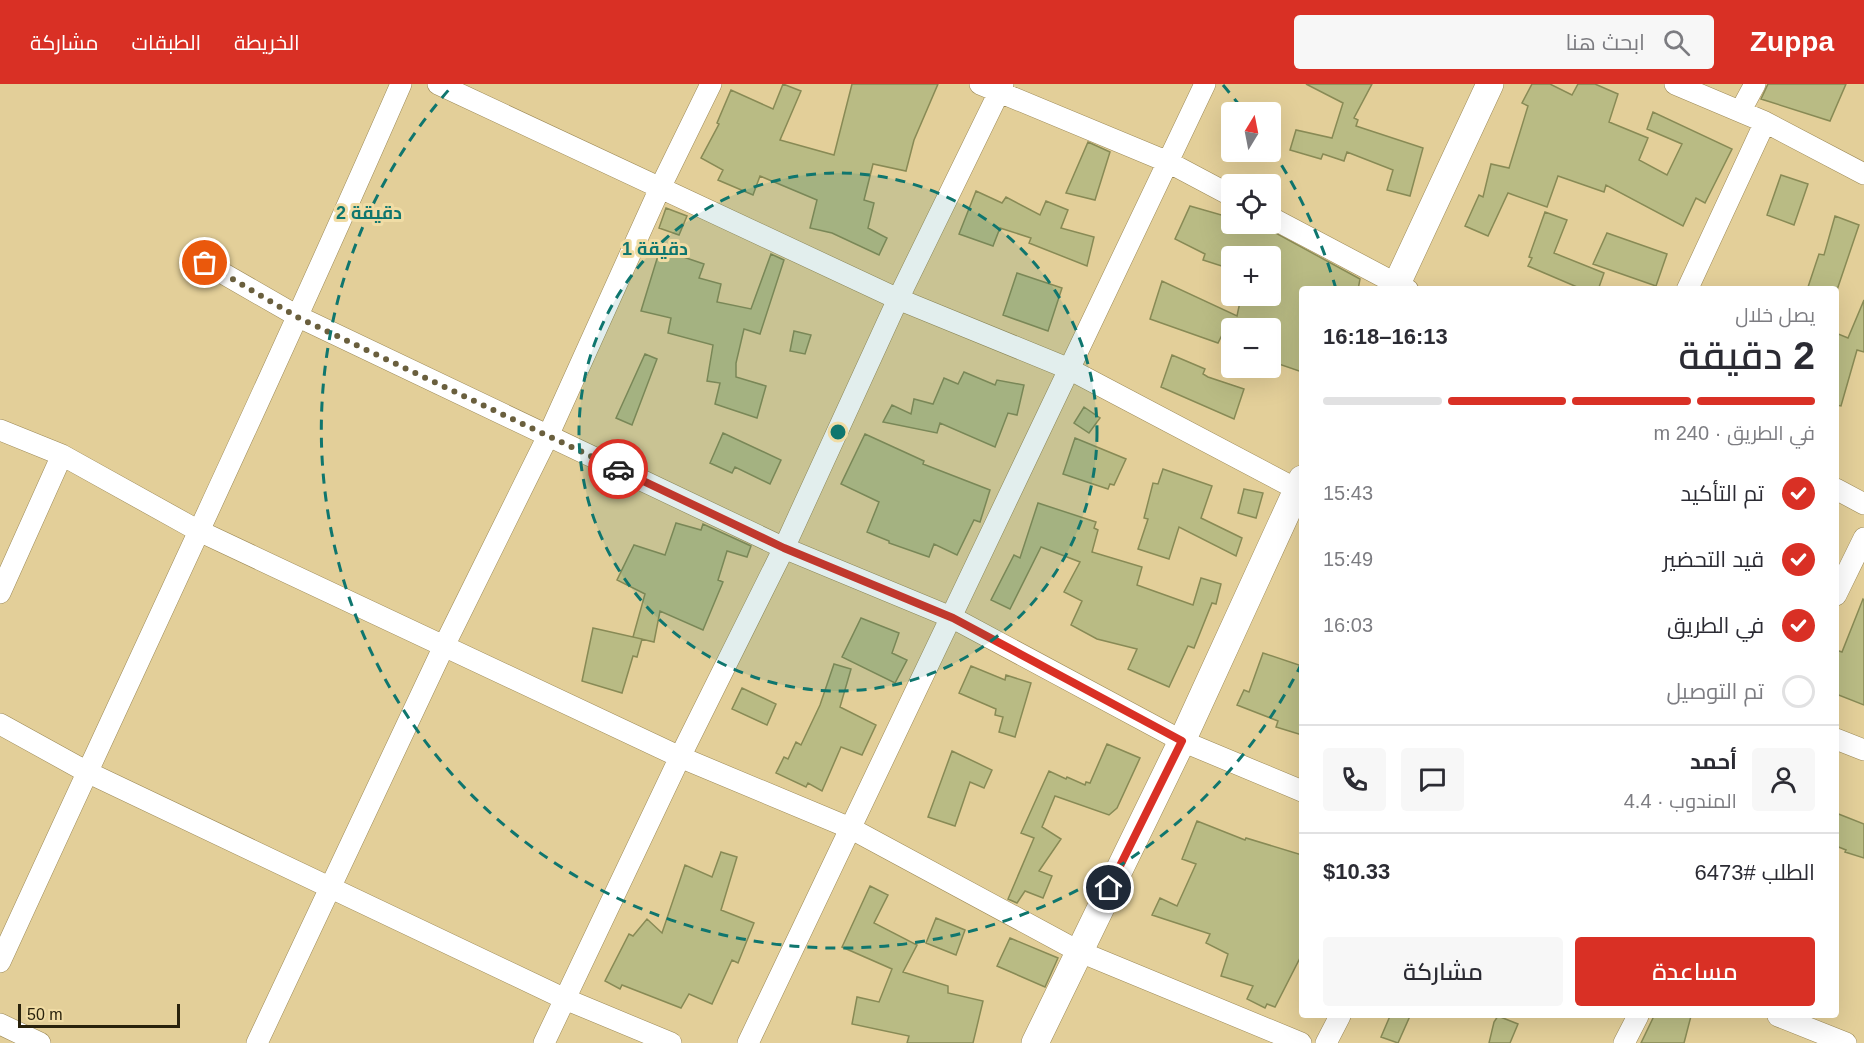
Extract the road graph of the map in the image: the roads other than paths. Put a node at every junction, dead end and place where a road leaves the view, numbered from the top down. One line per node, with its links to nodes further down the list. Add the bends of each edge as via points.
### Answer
1 (401, 84): 21 (street)
2 (438, 84): 13 (street)
3 (711, 84): 13 (street)
4 (1204, 84): 11 (street)
5 (1490, 84): 18 (street)
6 (1675, 84): 9 (street)
7 (1755, 84): 9 (street)
8 (994, 87): 11 (street); 20 (street)
9 (1741, 110): 10 (street)
10 (1765, 122): 12 (street); 19 (street)
11 (1168, 162): 14 (street); 22 (street)
12 (1864, 174)
13 (660, 188): 20 (street); 24 (street)
14 (1221, 190)
15 (1281, 223): 17 (street)
16 (205, 263): 21 (street)
17 (1396, 286)
18 (1401, 286)
19 (1689, 286)
20 (898, 299): 22 (street); 32 (street)
21 (299, 318): 24 (street); 30 (street)
22 (1067, 368): 26 (street); 35 (street)
23 (0, 430): 25 (street)
24 (548, 436): 32 (street); 36 (street)
25 (62, 455): 30 (street); 34 (street)
26 (1299, 486)
27 (1299, 489): 39 (street)
28 (1839, 491): 29 (street)
29 (1864, 504)
30 (197, 530): 36 (street); 42 (street)
31 (1864, 538): 33 (street)
32 (784, 548): 35 (street); 41 (street)
33 (1839, 589)
34 (0, 592)
35 (953, 618): 39 (street); 44 (street)
36 (444, 646): 41 (street); 45 (street)
37 (0, 724): 42 (street)
38 (1839, 740): 40 (street)
39 (1182, 741): 43 (street); 46 (street)
40 (1864, 750)
41 (680, 758): 44 (street); 48 (street)
42 (87, 772): 45 (street); 47 (street)
43 (1299, 789)
44 (849, 828): 46 (street); 57 (street)
45 (331, 888): 48 (street); 54 (street)
46 (1078, 951): 58 (street); 59 (street)
47 (0, 962)
48 (565, 999): 55 (street); 56 (street)
49 (1339, 1018): 60 (street)
50 (1637, 1018): 61 (street)
51 (1783, 1018): 62 (street)
52 (0, 1024): 53 (street)
53 (40, 1043)
54 (257, 1043)
55 (544, 1043)
56 (671, 1043)
57 (748, 1043)
58 (1035, 1043)
59 (1302, 1043)
60 (1326, 1043)
61 (1624, 1043)
62 (1846, 1043)

